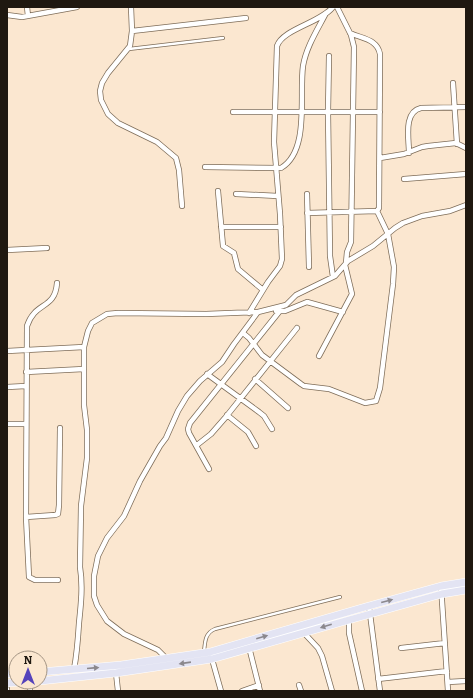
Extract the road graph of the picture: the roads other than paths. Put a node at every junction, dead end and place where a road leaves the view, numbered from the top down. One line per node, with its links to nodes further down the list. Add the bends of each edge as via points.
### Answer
1 (27, 7): 9 (street)
2 (77, 7): 6 (street)
3 (131, 7): 11 (street)
4 (334, 7): 7 (street)
5 (338, 7): 12 (street)
6 (57, 9): 9 (street)
7 (325, 15): 20 (street, via 283,36 278,42); 21 (street, via 310,43 303,67)
8 (7, 16): 9 (street)
9 (28, 16)
10 (246, 18): 11 (street)
11 (132, 31): 14 (street)
12 (350, 33): 23 (street, via 354,47); 24 (street, via 372,41 379,48)
13 (223, 38): 14 (lane)
14 (128, 49): 37 (street, via 102,83 101,100 108,114 118,123 157,142 176,158)
15 (329, 56): 22 (street)
16 (453, 84): 17 (street)
17 (454, 107): 18 (street); 25 (street); 27 (street, via 421,108 414,111 409,118)
18 (466, 107)
19 (233, 112): 20 (street)
20 (276, 112): 21 (street); 30 (street)
21 (301, 112): 22 (street); 30 (street, via 297,149 285,166)
22 (328, 112): 23 (street); 40 (street)
23 (353, 112): 24 (street); 41 (street)
24 (380, 112): 28 (street)
25 (457, 144): 26 (street); 27 (street, via 422,147)
26 (466, 148)
27 (409, 153): 28 (street)
28 (380, 158): 39 (street)
29 (205, 167): 30 (street)
30 (276, 169): 36 (street)
31 (466, 174): 32 (street)
32 (404, 179)
33 (218, 191): 43 (street)
34 (236, 194): 36 (street)
35 (307, 194): 42 (street)
36 (278, 196): 44 (street)
37 (182, 206)
38 (466, 206): 45 (street, via 412,219)
39 (377, 211): 41 (street); 45 (street)
40 (329, 212): 41 (street); 42 (street); 50 (street)
41 (352, 212): 48 (street, via 352,242 347,252)
42 (307, 213): 49 (street)
43 (221, 227): 44 (street); 52 (street, via 223,244 234,253 238,269)
44 (281, 227): 52 (street, via 281,263)
45 (388, 234): 48 (street); 65 (street, via 394,259 393,284 380,388 376,401 365,403 329,389 304,386)
46 (47, 248): 47 (street)
47 (7, 250)
48 (346, 264): 50 (street); 56 (street, via 352,294)
49 (309, 267)
50 (333, 277): 53 (street, via 296,295 286,305)
51 (56, 283): 62 (street, via 53,298 29,319)
52 (263, 290): 57 (street)
53 (269, 310): 54 (street); 55 (street)
54 (258, 312): 57 (street); 59 (street)
55 (279, 312): 56 (street, via 307,302); 60 (street)
56 (343, 312): 64 (street)
57 (249, 313): 61 (street, via 107,314 92,323)
58 (297, 328): 65 (street)
59 (243, 333): 60 (street); 68 (street, via 222,362)
60 (253, 343): 65 (street); 70 (street)
61 (84, 347): 62 (street); 66 (street)
62 (26, 350): 63 (street); 67 (street)
63 (7, 351)
64 (319, 356)
65 (270, 361): 69 (street)
66 (84, 369): 67 (street); 101 (street, via 86,458 81,506 81,603)
67 (26, 372): 71 (street)
68 (207, 374): 70 (street); 99 (street, via 187,396 178,411 166,438 140,480 124,516 107,538 98,556 94,576 94,596 107,621 124,634 158,650)
69 (255, 379): 73 (street); 74 (street)
70 (220, 384): 73 (street); 80 (street, via 190,423 189,433)
71 (26, 386): 72 (street); 77 (street)
72 (7, 387)
73 (240, 398): 75 (street); 79 (street, via 264,416)
74 (288, 408)
75 (227, 415): 80 (street, via 212,434); 81 (street, via 248,432)
76 (7, 424): 77 (street)
77 (26, 424): 83 (street)
78 (60, 428): 83 (street, via 58,514)
79 (272, 429)
80 (197, 445): 82 (street)
81 (256, 446)
82 (209, 469)
83 (26, 517): 84 (street, via 29,577 35,580)
84 (58, 580)
85 (466, 582): 86 (main road)
86 (441, 586): 88 (street); 90 (main road, one-way to 86)
87 (466, 590): 88 (main road)
88 (442, 594): 91 (main road); 95 (street)
89 (340, 597): 98 (lane, via 214,628 207,635)
90 (369, 606): 91 (street); 94 (main road, one-way to 90)
91 (370, 614): 92 (main road); 105 (street)
92 (348, 620): 93 (main road, one-way to 93); 117 (street)
93 (304, 633): 97 (main road); 116 (street, via 322,656)
94 (247, 641): 97 (street); 98 (main road)
95 (445, 643): 96 (street); 103 (street)
96 (401, 648)
97 (249, 649): 100 (main road); 110 (street)
98 (207, 652): 99 (main road); 100 (street)
99 (167, 659): 101 (main road, one-way to 99)
100 (212, 659): 104 (main road, one-way to 104); 112 (street)
101 (74, 669): 102 (main road)
102 (48, 671)
103 (447, 671): 105 (street); 108 (street)
104 (116, 673): 106 (main road); 111 (street)
105 (378, 679): 118 (street)
106 (48, 680)
107 (466, 681): 108 (street)
108 (448, 682): 119 (street)
109 (299, 684): 115 (street)
110 (259, 685): 113 (street); 114 (street)
111 (118, 691)
112 (222, 691)
113 (242, 691)
114 (260, 691)
115 (301, 691)
116 (332, 691)
117 (362, 691)
118 (380, 691)
119 (448, 691)

